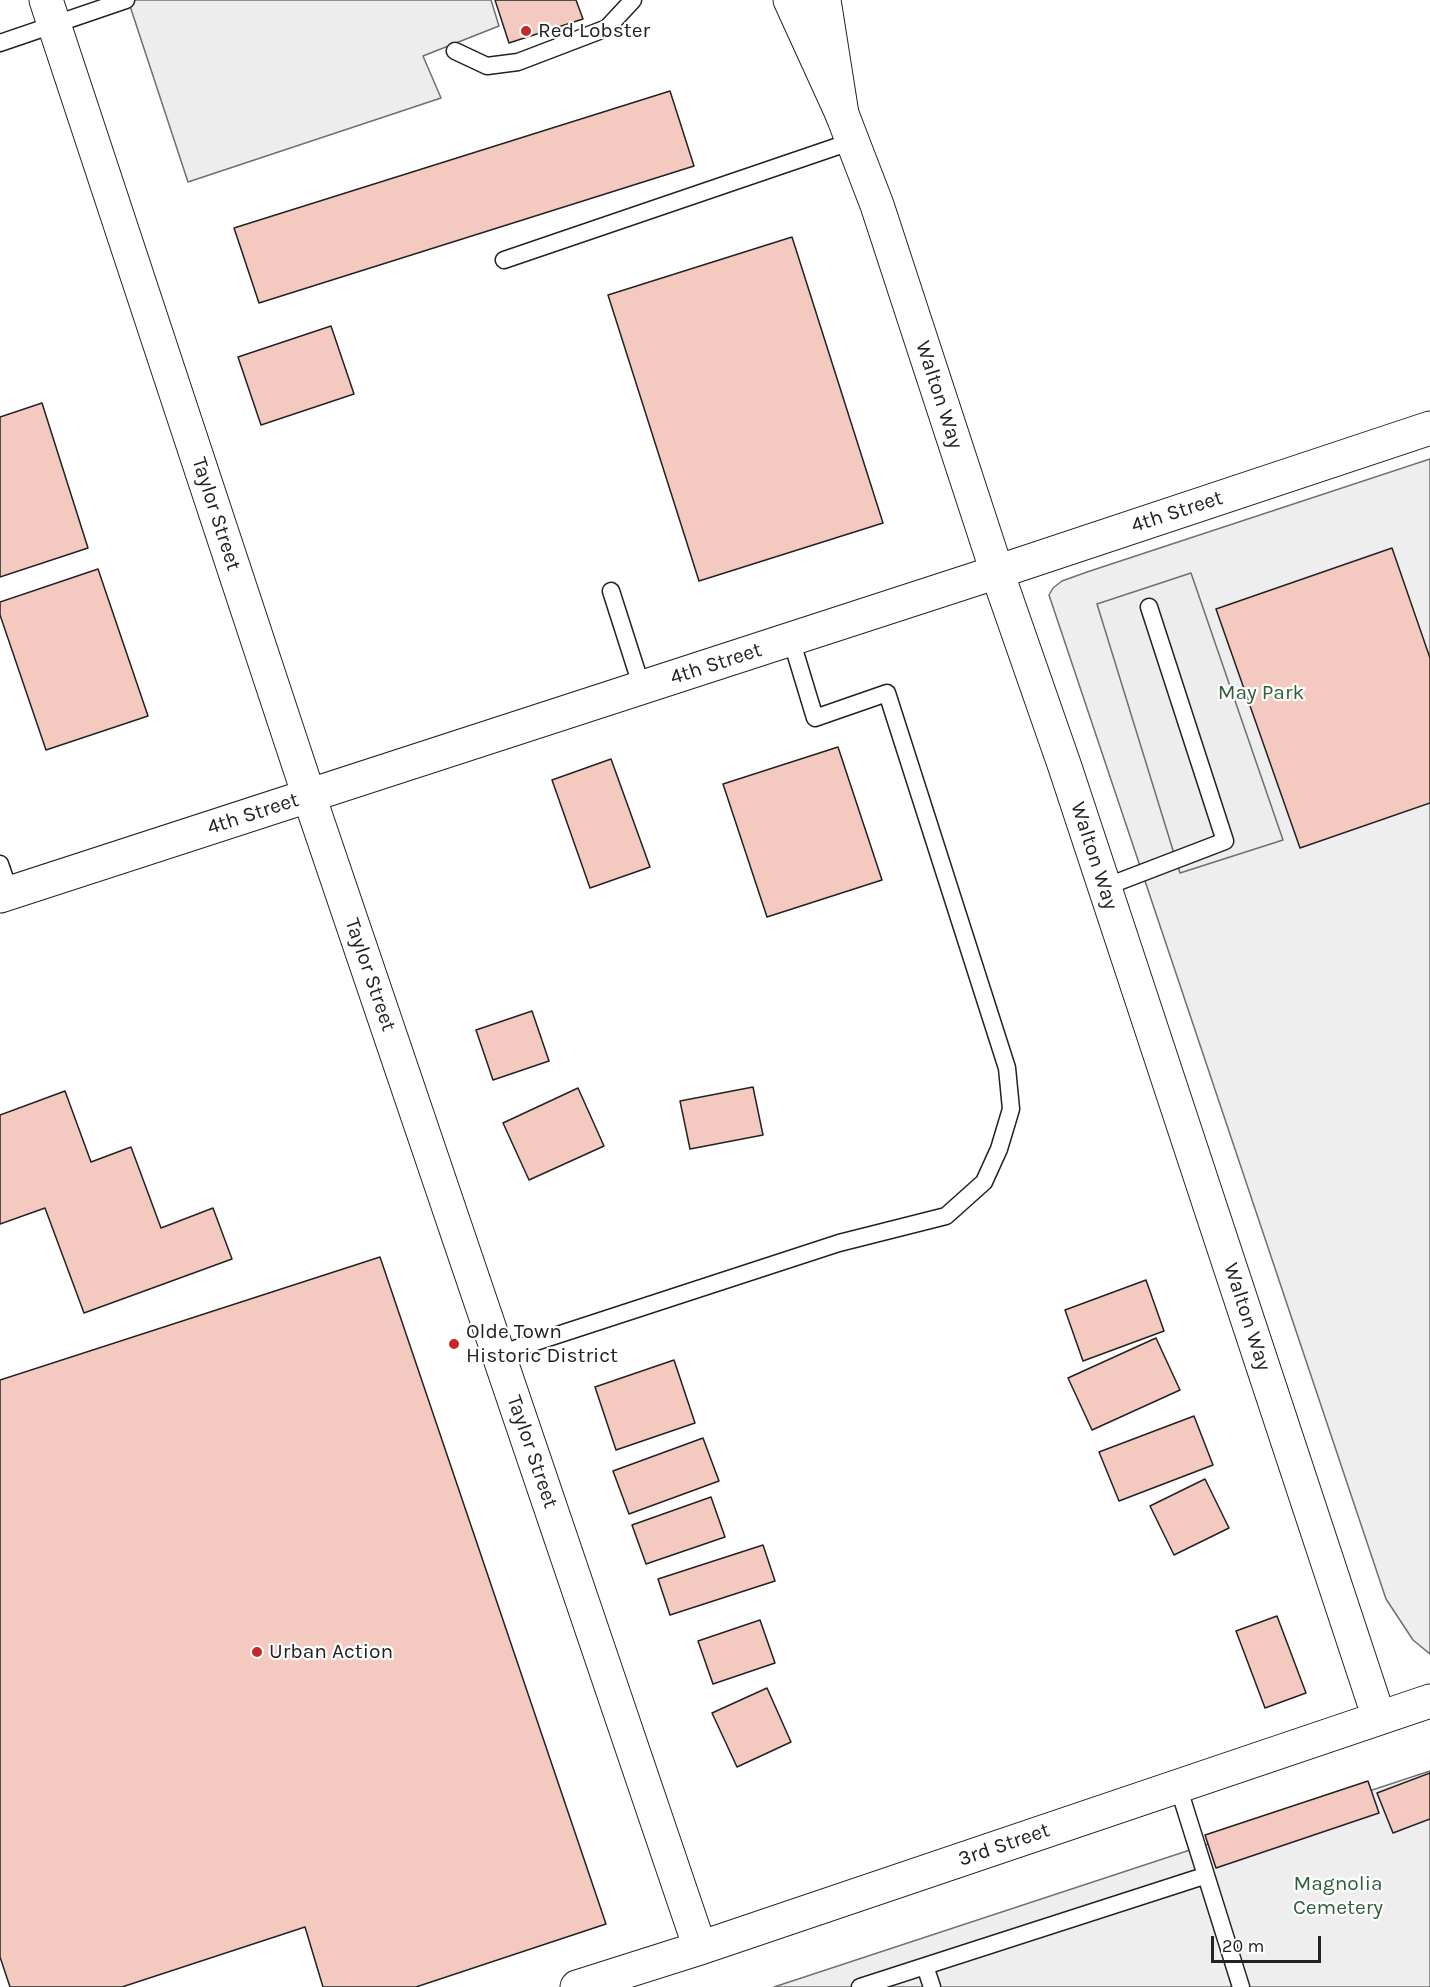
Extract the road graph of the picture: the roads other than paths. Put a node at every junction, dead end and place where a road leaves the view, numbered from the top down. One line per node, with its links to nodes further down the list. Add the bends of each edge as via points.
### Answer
1 (126, 0): 5 (lane)
2 (633, 0): 7 (lane, via 607,28 518,62 487,66)
3 (790, 0): 8 (main road, Walton Way)
4 (824, 0): 8 (main road)
5 (50, 12): 6 (lane); 16 (main road, Taylor Street)
6 (0, 43)
7 (455, 51)
8 (847, 128): 9 (lane); 11 (main road, Walton Way, via 877,205)
9 (504, 260)
10 (1430, 428): 11 (main road, 4th Street)
11 (998, 572): 14 (main road, 4th Street); 18 (main road, Walton Way)
12 (611, 591): 15 (lane)
13 (1149, 607): 18 (lane, via 1225,841)
14 (791, 639): 15 (main road, 4th Street); 19 (lane, via 815,718 887,693 1006,1068 1011,1109 999,1149 984,1182 946,1216 839,1243)
15 (642, 688): 16 (main road, 4th Street)
16 (309, 796): 17 (main road, 4th Street); 19 (main road, Taylor Street)
17 (3, 884)
18 (1105, 887): 21 (main road, Walton Way)
19 (498, 1354): 24 (main road, Taylor Street)
20 (1430, 1701): 21 (main road, 3rd Street)
21 (1379, 1718): 22 (main road, 3rd Street)
22 (1178, 1786): 23 (lane); 24 (main road, 3rd Street)
23 (1204, 1876): 25 (lane); 29 (lane)
24 (700, 1948): 26 (main road, 3rd Street)
25 (925, 1966): 27 (lane); 28 (lane)
26 (577, 1987)
27 (860, 1987)
28 (932, 1987)
29 (1241, 1987)

